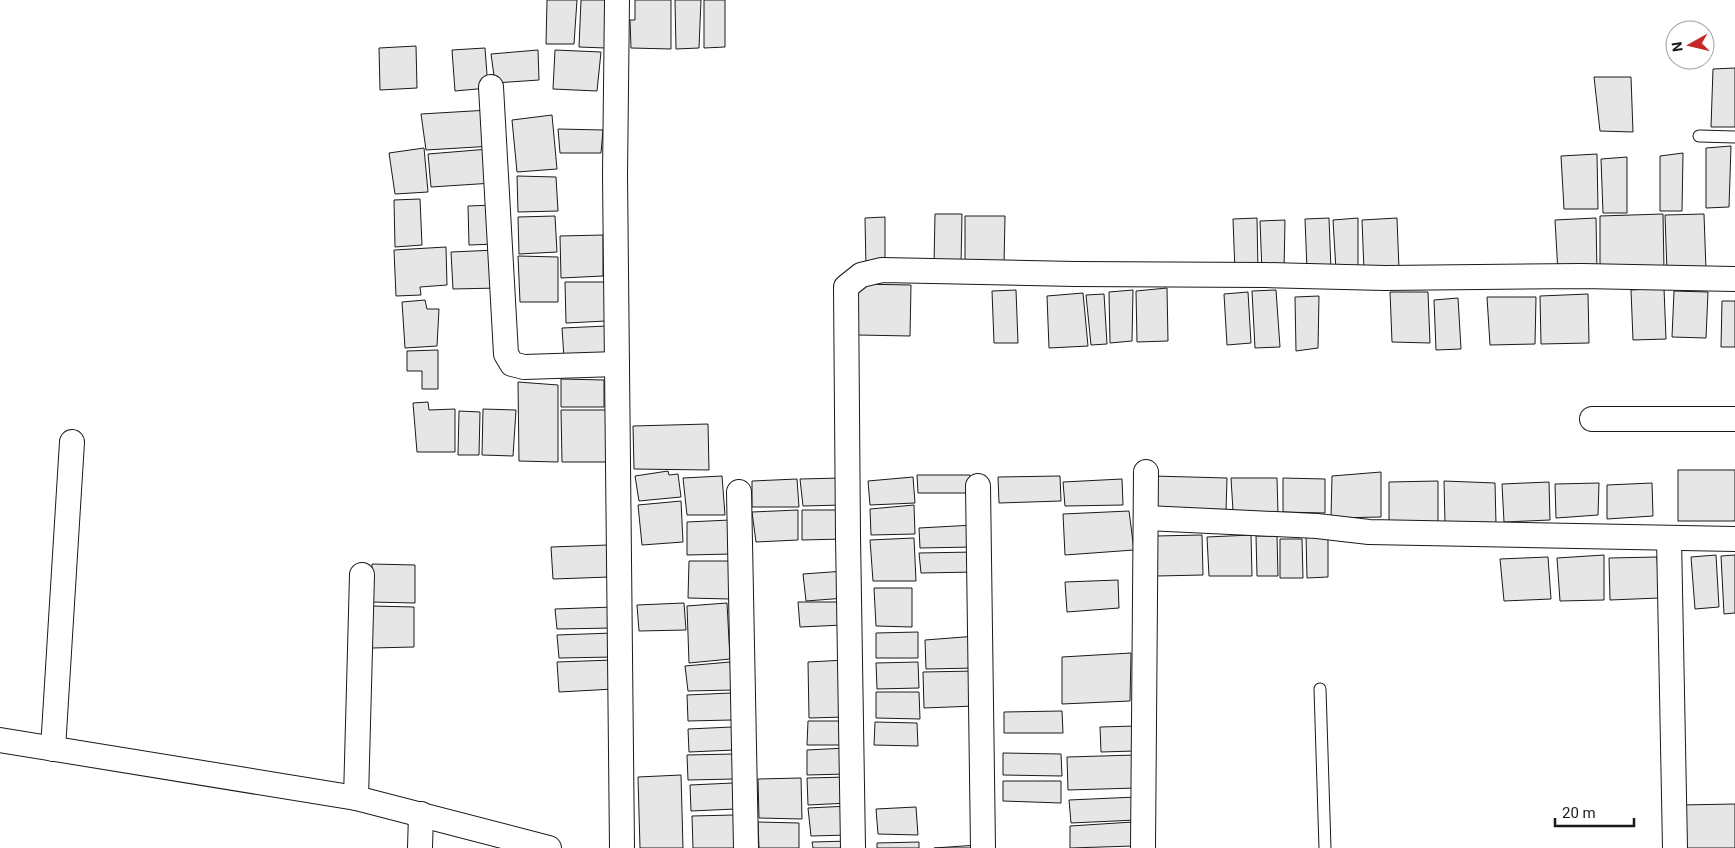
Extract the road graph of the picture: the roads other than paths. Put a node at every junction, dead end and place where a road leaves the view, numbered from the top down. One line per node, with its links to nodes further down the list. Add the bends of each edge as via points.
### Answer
1 (617, 0): 6 (street)
2 (490, 87): 6 (street, via 506,354 512,364 524,367)
3 (1699, 136): 4 (lane)
4 (1735, 137)
5 (1735, 279): 26 (street, via 1582,276 1385,278 882,270 861,275 846,287)
6 (617, 364): 24 (street)
7 (1592, 419): 8 (street)
8 (1735, 419)
9 (72, 442): 19 (street)
10 (1146, 472): 13 (street)
11 (978, 486): 27 (street)
12 (739, 492): 25 (street)
13 (1146, 518): 14 (street, via 1317,526 1369,532); 28 (street)
14 (1669, 538): 15 (street); 30 (street)
15 (1735, 539)
16 (362, 575): 20 (street)
17 (1320, 689): 29 (lane)
18 (0, 740): 19 (street)
19 (54, 749): 20 (street)
20 (356, 798): 21 (street)
21 (421, 814): 22 (street); 23 (street)
22 (420, 848)
23 (549, 848)
24 (622, 848)
25 (746, 848)
26 (853, 848)
27 (983, 848)
28 (1143, 848)
29 (1326, 848)
30 (1675, 848)

